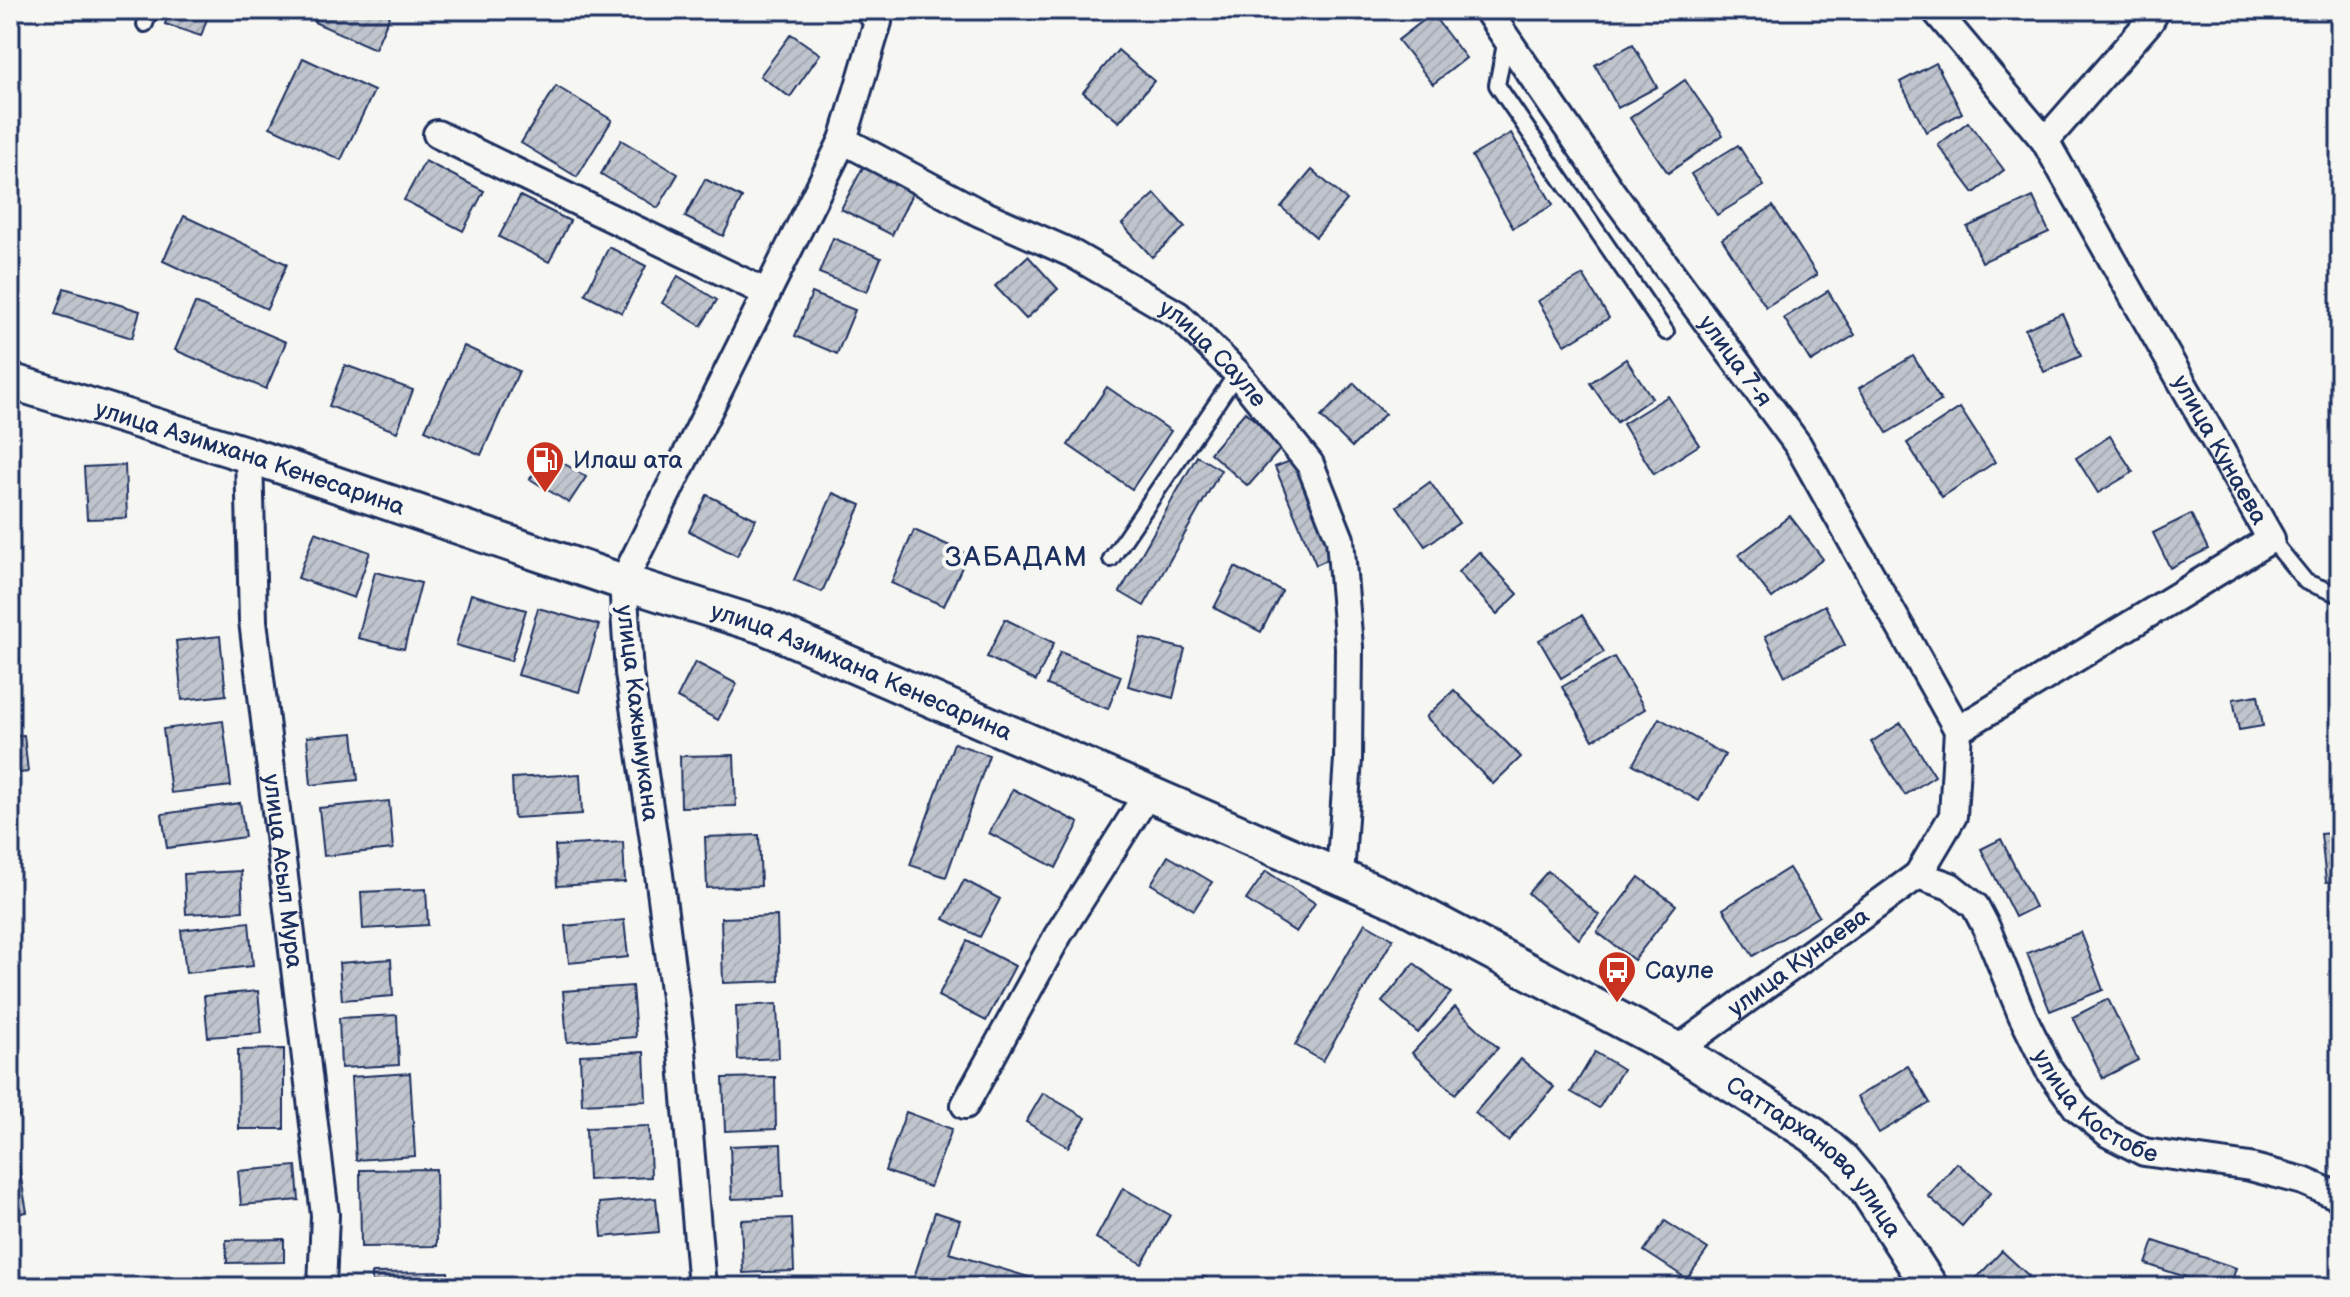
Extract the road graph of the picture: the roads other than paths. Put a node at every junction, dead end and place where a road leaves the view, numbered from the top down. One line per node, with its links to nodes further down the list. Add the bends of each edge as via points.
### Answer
1 (869, 10): 7 (street, via 878,22)
2 (1487, 10): 5 (street, улица 7-я)
3 (1935, 10): 8 (street, улица Кунаева)
4 (2156, 10): 8 (street)
5 (1506, 39): 10 (lane, via 1497,85); 18 (street, улица 7-я, via 1798,445)
6 (437, 134): 9 (street)
7 (843, 140): 9 (street, улица Кажымукана); 11 (street, улица Сауле, via 978,212 1071,253 1178,315)
8 (2045, 141): 14 (street, улица Кунаева)
9 (767, 293): 16 (street, улица Кажымукана)
10 (1666, 332)
11 (1237, 373): 15 (lane); 21 (street, улица Сауле, via 1310,464 1340,539 1349,647)
12 (10, 381): 13 (street, улица Азимхана Кенесарина)
13 (249, 455): 16 (street, улица Азимхана Кенесарина); 25 (street, улица Асыл Мура, via 253,621 325,1215)
14 (2271, 539): 17 (lane, via 2306,582); 18 (street, улица Кунаева)
15 (1111, 559)
16 (623, 582): 19 (street, улица Азимхана Кенесарина, via 763,626); 26 (street, улица Кажымукана, via 629,673 682,1051)
17 (2340, 595)
18 (1958, 730): 20 (street, улица Кунаева, via 1953,816)
19 (1148, 793): 21 (street, улица Азимхана Кенесарина); 23 (street, via 1058,935)
20 (1918, 875): 22 (street, улица Кунаева); 24 (street, улица Костобе, via 1950,886 1975,906 2048,1068 2077,1108 2109,1134 2144,1152 2250,1167)
21 (1340, 876): 22 (street, улица Азимхана Кенесарина)
22 (1677, 1050): 27 (street, Саттарханова улица, via 1813,1135 1842,1160)
23 (965, 1105)
24 (2340, 1197)
25 (322, 1287)
26 (702, 1287)
27 (1930, 1287)

